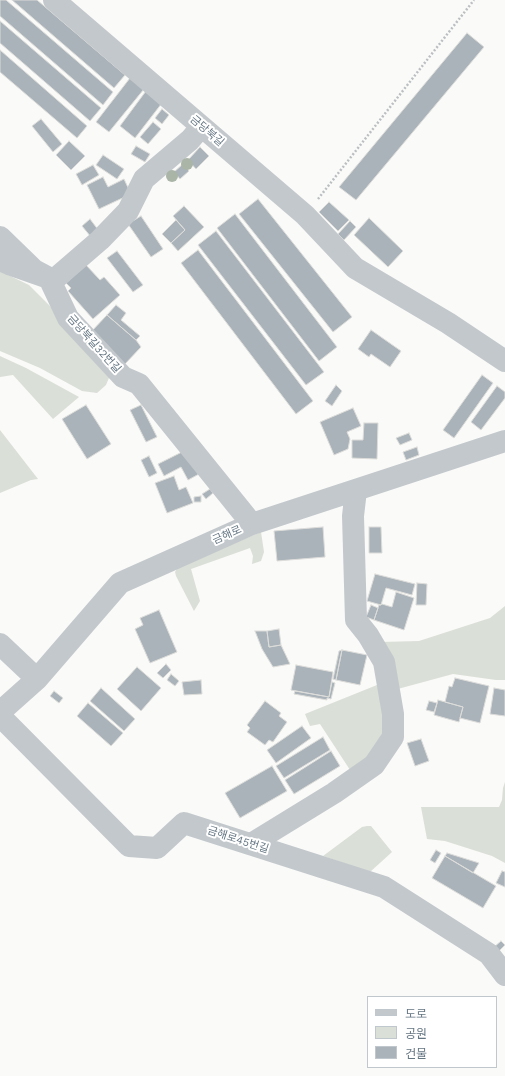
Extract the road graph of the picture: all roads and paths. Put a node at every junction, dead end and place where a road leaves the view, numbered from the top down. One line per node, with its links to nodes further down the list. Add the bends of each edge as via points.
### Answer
1 (54, 0): 3 (street, 금당북길)
2 (474, 0): 4 (path)
3 (201, 126): 4 (street, 금당북길); 7 (street, via 190,140 144,180 128,211 100,240 56,278)
4 (305, 215): 8 (street, 금당북길, via 355,268 448,323)
5 (0, 237): 7 (street, via 34,270)
6 (0, 260): 7 (street)
7 (49, 278): 11 (street, 금당북길32번길, via 68,318 123,377 139,384)
8 (505, 361)
9 (504, 446): 10 (street, 금해로)
10 (356, 490): 11 (street, 금해로); 16 (street, via 353,516 356,620 384,662 393,714 392,737 374,765)
11 (252, 524): 13 (street, 금해로, via 120,583)
12 (0, 644): 13 (street)
13 (37, 679): 14 (street, 금해로)
14 (0, 712)
15 (0, 716): 16 (street, 금해로45번길, via 129,846 157,848 184,823)
16 (251, 844): 17 (street, 금해로45번길, via 384,888 489,954)
17 (505, 975)

